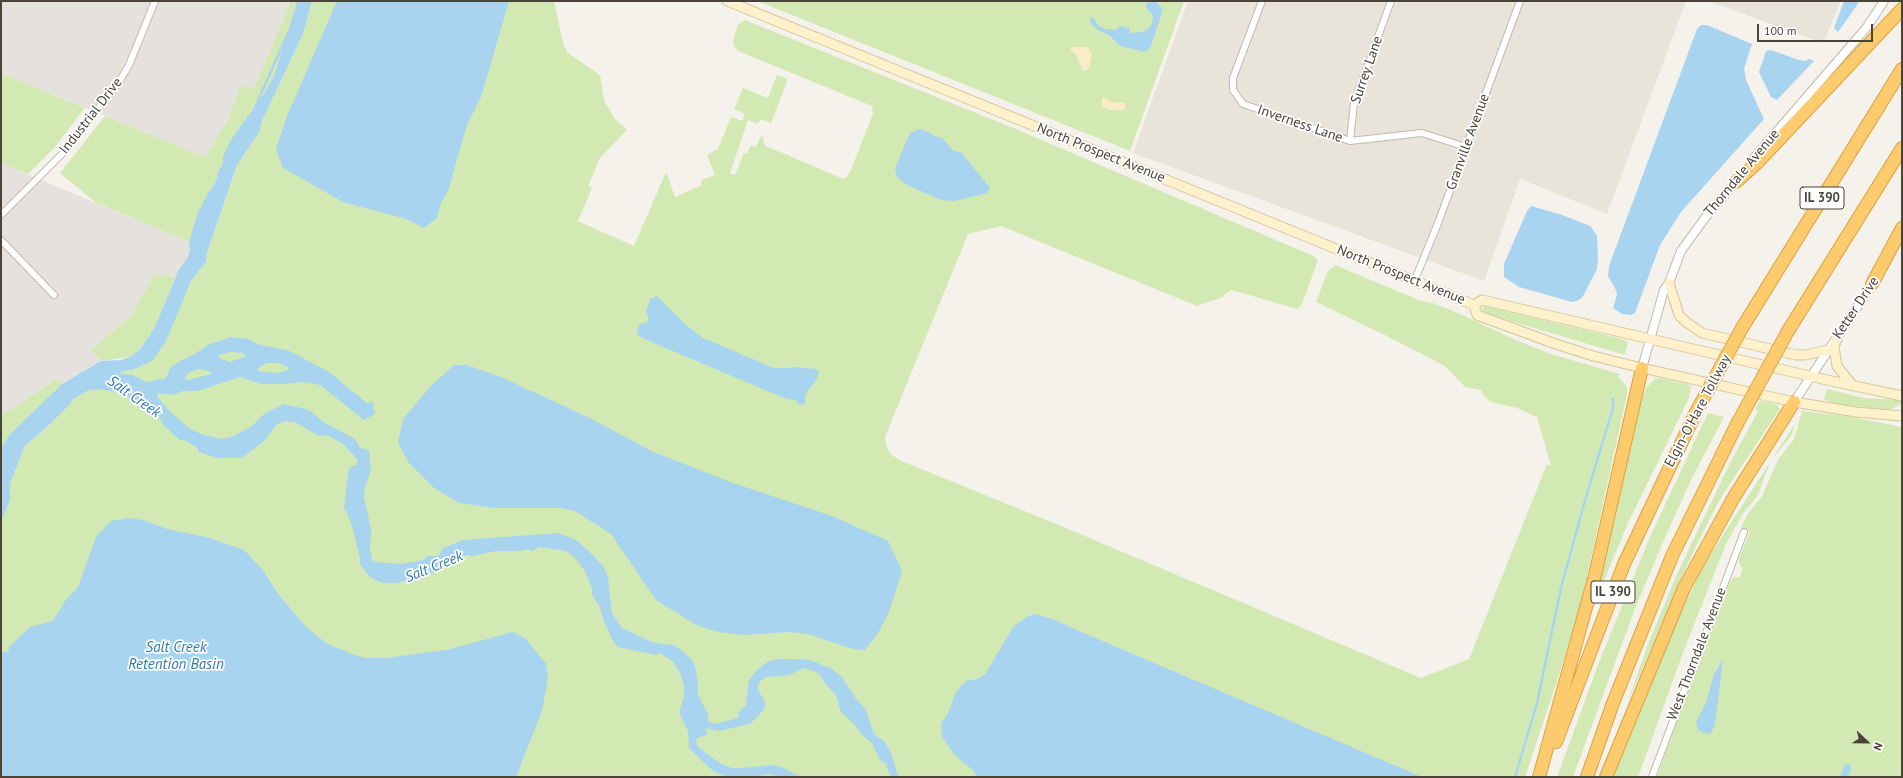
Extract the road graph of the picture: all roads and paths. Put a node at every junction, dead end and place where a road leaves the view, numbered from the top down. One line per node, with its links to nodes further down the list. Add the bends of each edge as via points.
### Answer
1 (155, 1): 13 (street, Industrial Drive, via 129,65 119,82 63,153)
2 (727, 1): 17 (main road, North Prospect Avenue)
3 (1262, 1): 9 (street, Inverness Lane, via 1233,78 1233,90 1237,98 1243,104)
4 (1391, 1): 9 (street, Surrey Lane, via 1354,103)
5 (1520, 1): 10 (street, Granville Avenue)
6 (1884, 1): 12 (street, Thorndale Avenue, via 1867,27)
7 (1902, 9): 12 (highway, via 1758,162)
8 (1902, 69): 33 (highway, Elgin-O'Hare Tollway / IL 390, bridge, via 1742,328 1696,412 1624,564)
9 (1350, 141): 10 (street, Inverness Lane, via 1422,133)
10 (1466, 147): 17 (street, Granville Avenue)
11 (1902, 148): 34 (highway, IL 390, bridge, via 1788,331 1737,424 1672,556)
12 (1736, 182): 18 (street, Thorndale Avenue, via 1688,239)
13 (1, 215)
14 (1902, 228): 19 (highway)
15 (1, 240): 20 (street)
16 (1902, 240): 19 (street, Ketter Drive)
17 (1414, 282): 21 (main road, North Prospect Avenue)
18 (1669, 283): 23 (street, Thorndale Avenue, via 1664,290); 24 (main road, via 1679,315 1702,333 1796,355)
19 (1872, 284): 22 (street, Ketter Drive)
20 (54, 295)
21 (1474, 305): 23 (main road, North Prospect Avenue, via 1482,300); 25 (main road, North Prospect Avenue, via 1477,315 1518,331 1581,353)
22 (1838, 336): 24 (street, Ketter Drive); 27 (main road, via 1834,347 1837,366)
23 (1649, 340): 25 (street, Thorndale Avenue); 26 (main road, North Prospect Avenue)
24 (1828, 350): 26 (street, Ketter Drive)
25 (1642, 368): 29 (main road, North Prospect Avenue); 32 (highway, via 1595,575)
26 (1810, 376): 27 (main road, North Prospect Avenue); 29 (street)
27 (1853, 386): 28 (main road, North Prospect Avenue)
28 (1902, 396)
29 (1794, 402): 30 (main road, North Prospect Avenue); 35 (highway, via 1730,504 1684,588)
30 (1902, 416)
31 (1744, 532): 36 (street, West Thorndale Avenue)
32 (1538, 777)
33 (1542, 777)
34 (1587, 777)
35 (1606, 777)
36 (1652, 777)

